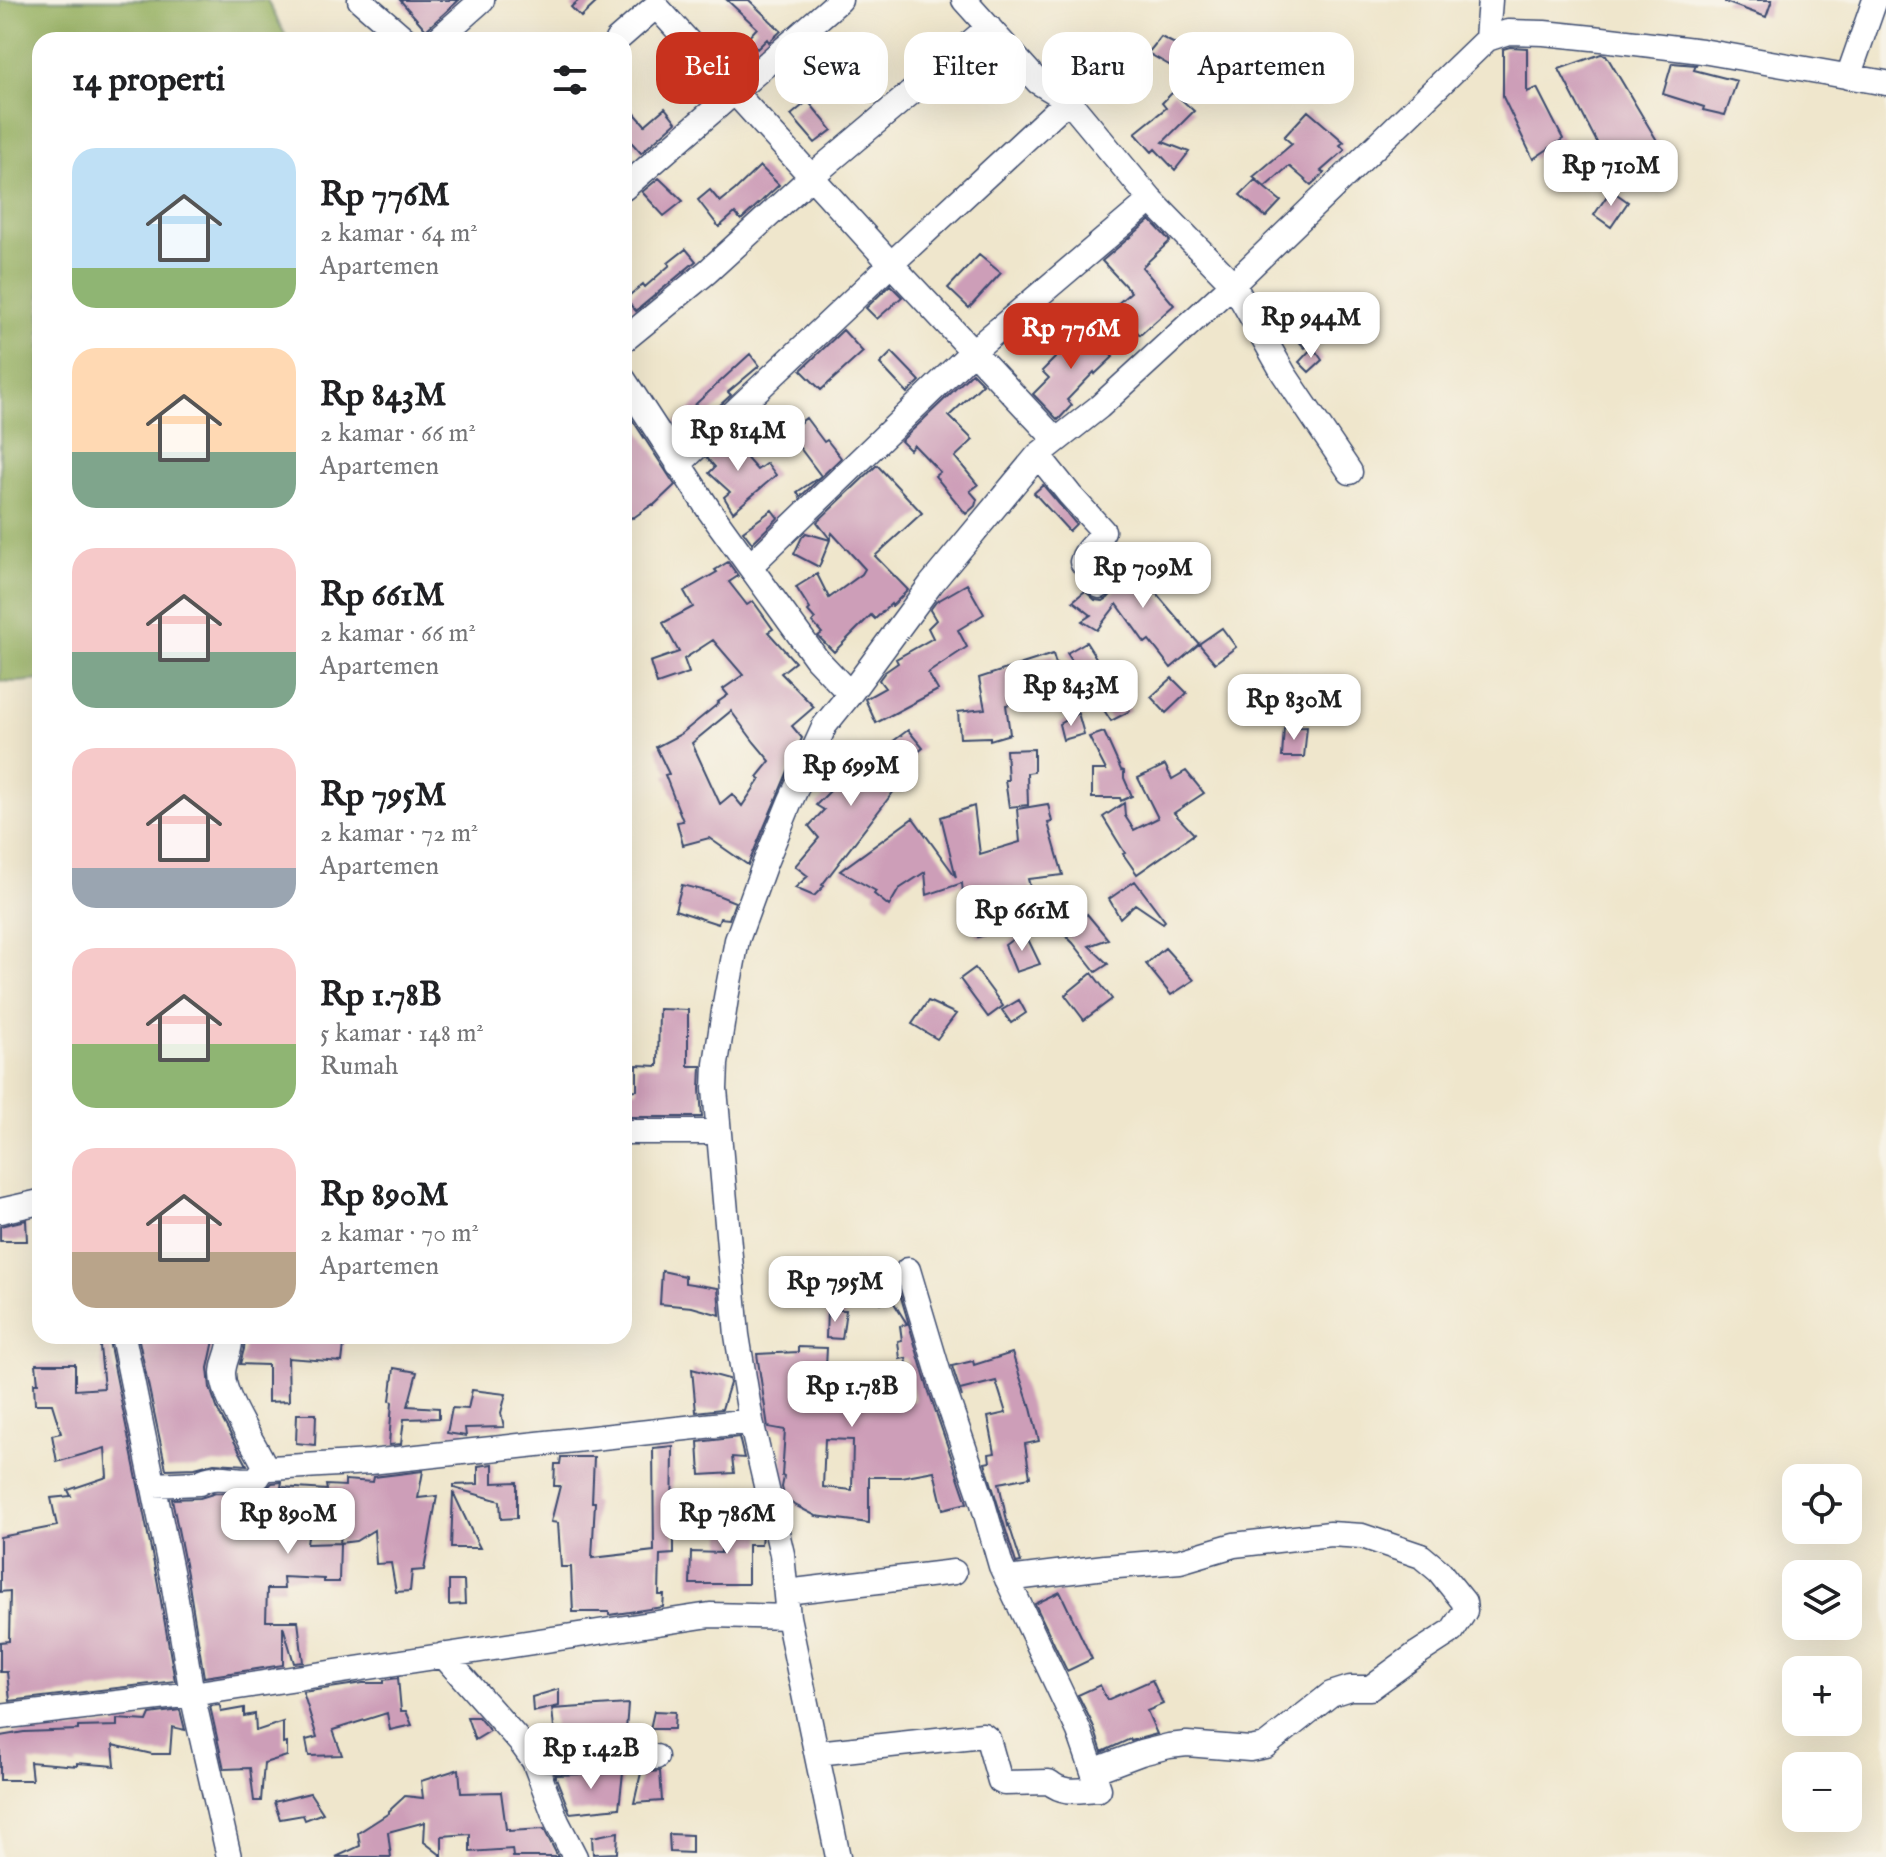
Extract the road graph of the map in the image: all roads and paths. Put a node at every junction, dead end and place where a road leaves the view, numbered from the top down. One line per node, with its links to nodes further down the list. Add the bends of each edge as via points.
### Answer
1 (360, 0): 9 (street)
2 (482, 0): 10 (street)
3 (840, 0): 14 (street)
4 (964, 0): 8 (street)
5 (1490, 0): 13 (street)
6 (1875, 0): 15 (street)
7 (657, 2): 11 (street); 12 (street)
8 (989, 27): 17 (street); 22 (street)
9 (397, 32)
10 (446, 32)
11 (625, 32)
12 (683, 32)
13 (1487, 39): 15 (street, via 1508,32 1559,35 1702,51); 26 (street)
14 (759, 70)
15 (1848, 77): 16 (street)
16 (1886, 83)
17 (1042, 84)
18 (720, 104): 23 (street)
19 (745, 104): 22 (street)
20 (1064, 104): 25 (street)
21 (1071, 104): 24 (street)
22 (812, 176): 25 (street); 27 (street)
23 (632, 181)
24 (1151, 200): 26 (street); 28 (street)
25 (891, 264): 28 (street); 31 (street)
26 (1233, 284): 30 (street); 32 (street, via 1284,374)
27 (632, 333)
28 (973, 351): 30 (street); 33 (street)
29 (632, 393): 31 (street)
30 (1047, 448): 34 (street, via 1070,495 1103,531 1082,562); 35 (street, via 931,584)
31 (678, 465): 33 (street)
32 (1350, 472)
33 (750, 566): 35 (street, via 816,658)
34 (1100, 586)
35 (850, 694): 37 (street, via 825,725 737,940 716,1064)
36 (632, 1132): 37 (street)
37 (717, 1132): 43 (street)
38 (32, 1204): 39 (street)
39 (0, 1211)
40 (908, 1270): 47 (street)
41 (125, 1344): 45 (street)
42 (231, 1344): 44 (street, via 223,1370 227,1392)
43 (751, 1421): 44 (street, via 370,1462); 48 (street)
44 (266, 1466): 45 (street, via 251,1480 225,1477)
45 (153, 1485): 51 (street)
46 (954, 1572): 48 (street)
47 (1007, 1579): 56 (street); 56 (street, via 1180,1561 1234,1545 1330,1534 1362,1536 1421,1556 1464,1602 1465,1611 1452,1631 1370,1688 1331,1694 1265,1746 1169,1746)
48 (786, 1592): 49 (street)
49 (788, 1617): 50 (street, via 710,1615); 53 (street)
50 (443, 1655): 51 (street); 55 (street)
51 (192, 1694): 52 (street); 57 (street)
52 (0, 1717)
53 (817, 1753): 56 (street, via 983,1735 1004,1783 1049,1782 1065,1791 1099,1789); 59 (street)
54 (656, 1757): 55 (street)
55 (534, 1761): 58 (street)
56 (1093, 1771)
57 (229, 1857)
58 (575, 1857)
59 (838, 1857)

